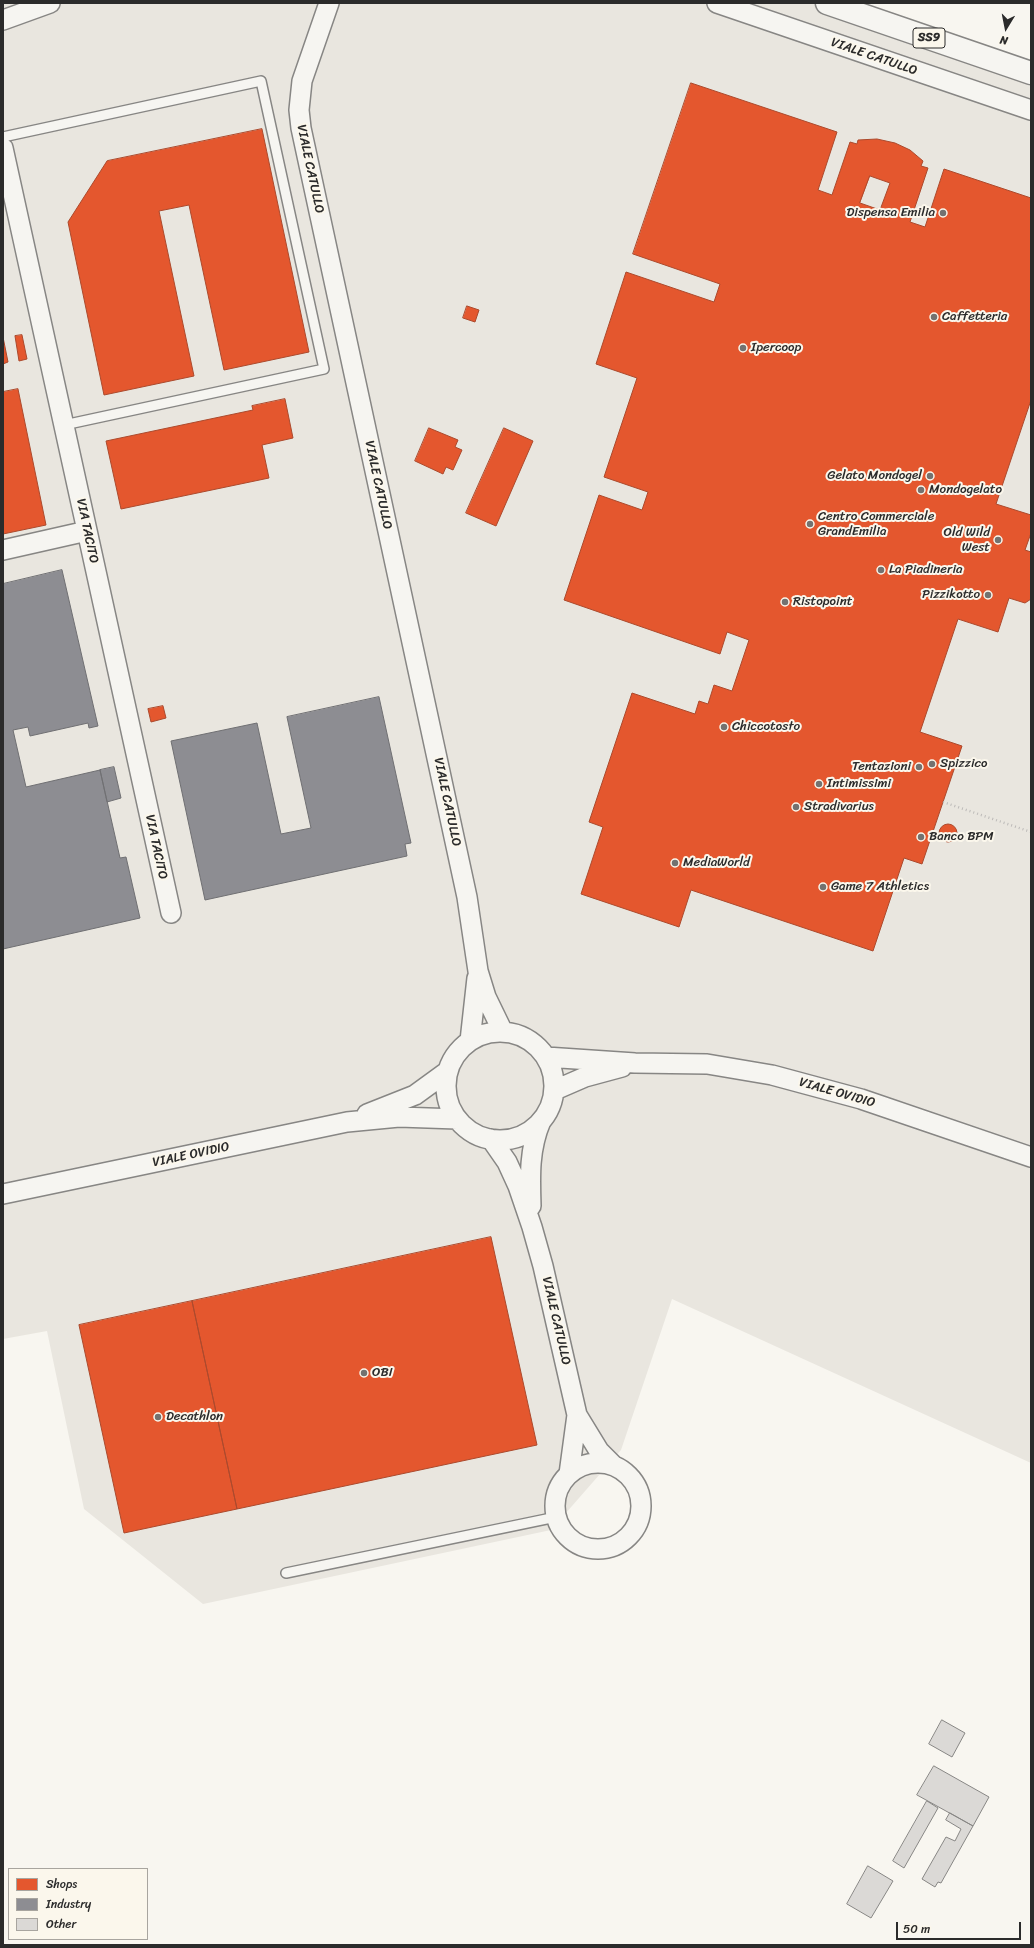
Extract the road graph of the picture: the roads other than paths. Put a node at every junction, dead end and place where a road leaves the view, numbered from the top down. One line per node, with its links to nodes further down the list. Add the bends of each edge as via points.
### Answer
1 (50, 3): 6 (street)
2 (329, 3): 15 (street, VIALE CATULLO, via 302,81 299,110 301,128 468,897)
3 (717, 3): 8 (street, VIALE CATULLO)
4 (827, 3): 5 (main road, SS9)
5 (869, 10): 7 (main road, SS9)
6 (3, 20)
7 (1031, 73)
8 (1031, 110)
9 (3, 137): 11 (lane, via 261,81 324,369)
10 (3, 148): 11 (street, VIA TACITO)
11 (64, 426): 12 (street, VIA TACITO)
12 (87, 531): 13 (street); 14 (street, VIA TACITO)
13 (3, 550)
14 (171, 913)
15 (478, 971): 16 (street, VIALE CATULLO, via 486,997); 17 (street, VIALE CATULLO)
16 (503, 1032): 17 (street, via 486,1034); 18 (street, via 520,1035 535,1044)
17 (470, 1041): 20 (street, via 456,1054)
18 (546, 1057): 19 (street, VIALE OVIDIO); 21 (street, via 553,1072)
19 (635, 1063): 21 (street, VIALE OVIDIO); 26 (street, VIALE OVIDIO, via 707,1064 772,1075 861,1099)
20 (448, 1071): 22 (street, via 449,1104); 23 (street, VIALE OVIDIO, via 415,1095)
21 (555, 1090): 24 (street, via 550,1107)
22 (457, 1119): 23 (street, VIALE OVIDIO, via 399,1117); 25 (street, via 478,1135)
23 (347, 1122): 27 (street, VIALE OVIDIO)
24 (541, 1122): 25 (street, via 531,1131 518,1137); 30 (street, VIALE CATULLO, via 534,1138 531,1166)
25 (490, 1139): 30 (street, VIALE CATULLO, via 507,1162)
26 (1031, 1157)
27 (35, 1188): 28 (street, VIALE OVIDIO); 29 (street, VIALE OVIDIO)
28 (3, 1194)
29 (3, 1201)
30 (532, 1227): 31 (street, VIALE CATULLO, via 544,1266)
31 (577, 1415): 32 (street, VIALE CATULLO, via 599,1452); 33 (street, VIALE CATULLO)
32 (613, 1466): 33 (street, VIALE CATULLO, via 590,1463 578,1467); 34 (street, VIALE CATULLO, via 631,1478 640,1498 639,1520 627,1538 608,1548 586,1548 567,1536)
33 (569, 1474): 34 (street, VIALE CATULLO, via 555,1498)
34 (556, 1517): 35 (lane)
35 (286, 1573)

